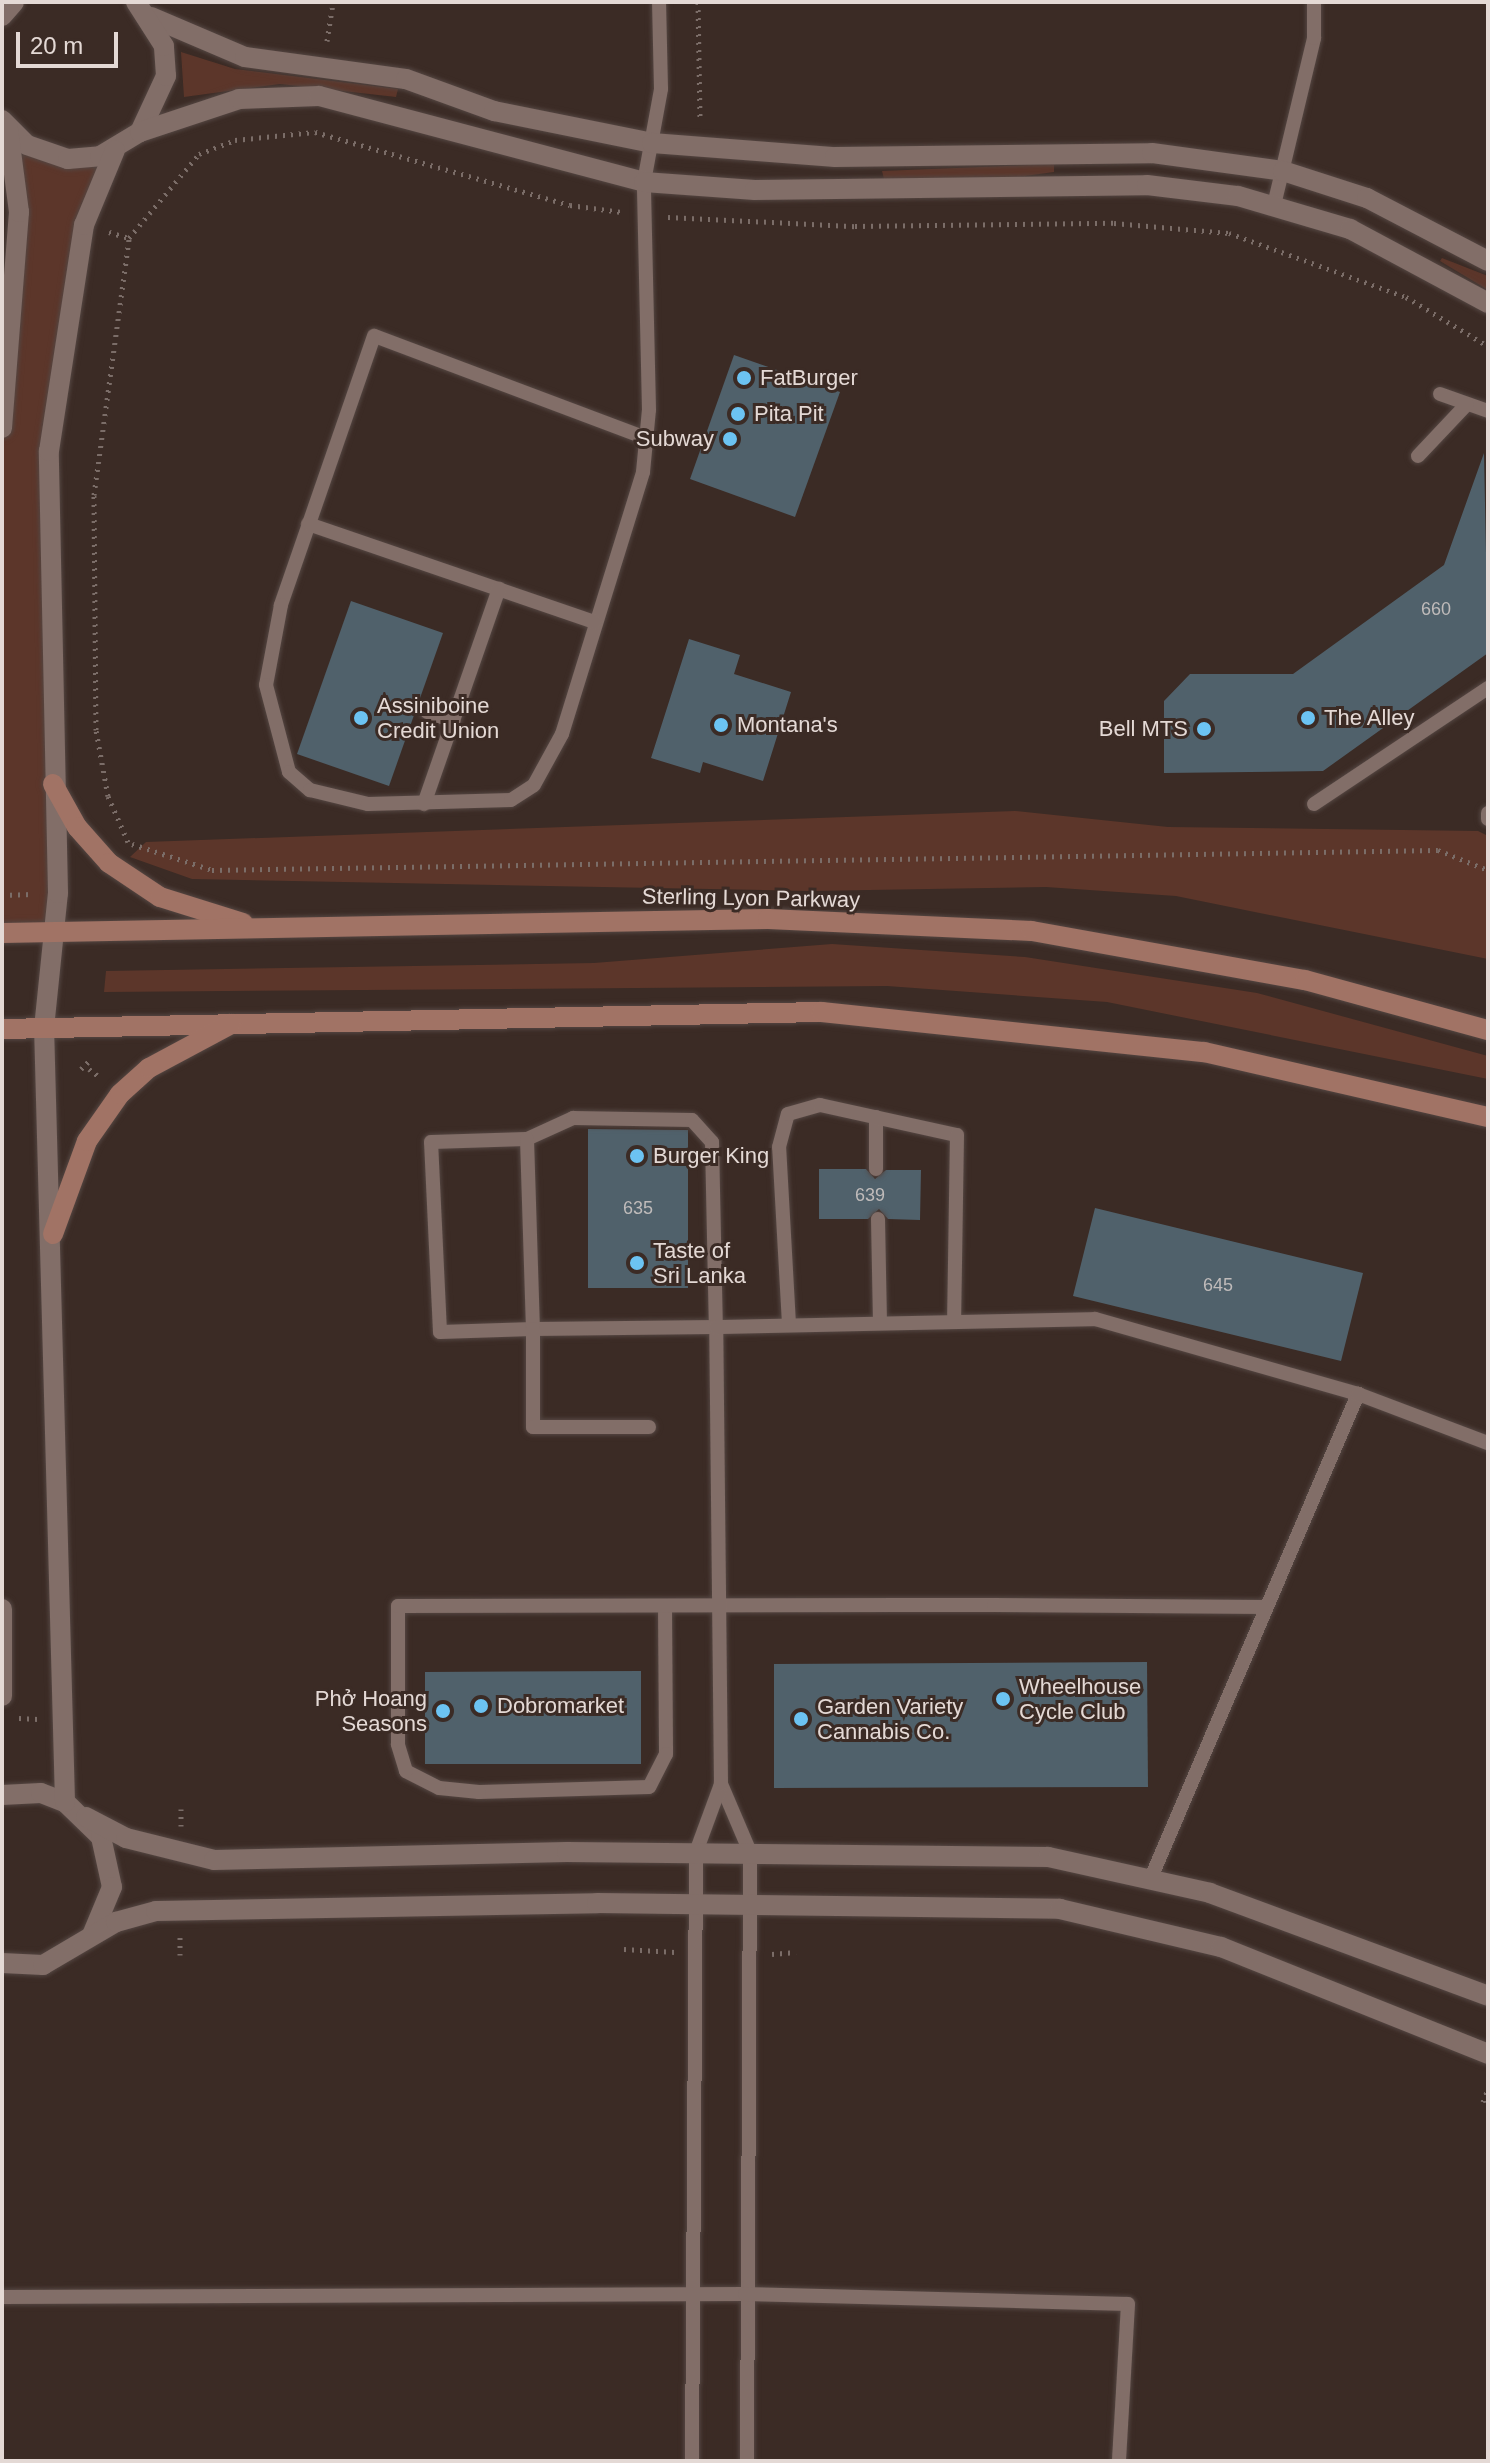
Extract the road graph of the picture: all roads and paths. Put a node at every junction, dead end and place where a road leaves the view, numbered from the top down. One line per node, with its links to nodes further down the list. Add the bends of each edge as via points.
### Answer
1 (14, 2): 7 (street)
2 (136, 2): 8 (street)
3 (333, 2): 9 (path)
4 (659, 2): 12 (lane, via 661,89)
5 (698, 2): 13 (path)
6 (1314, 2): 15 (lane, via 1314,38)
7 (2, 16)
8 (151, 17): 11 (street, via 166,76); 12 (street, via 245,57 406,79 494,111)
9 (327, 41)
10 (5, 124): 14 (street, via 53,156); 25 (street, via 19,212)
11 (140, 132): 14 (street); 16 (street, via 239,99 319,96)
12 (652, 143): 13 (street); 16 (lane)
13 (695, 148): 15 (street, via 835,157 1152,153)
14 (115, 150): 38 (street, via 84,225 49,451)
15 (1283, 171): 18 (lane); 21 (street, via 1367,198)
16 (644, 182): 17 (street); 19 (lane)
17 (691, 186): 18 (street, via 1147,185); 20 (path)
18 (1274, 205): 22 (street, via 1350,229)
19 (644, 215): 20 (path); 30 (lane); 41 (path, via 570,205 315,132 235,140 199,154 129,238 94,510 96,730 108,796)
20 (692, 220): 24 (path, via 1114,223 1229,233 1406,297)
21 (1488, 261)
22 (1488, 303)
23 (2, 322): 25 (lane)
24 (1488, 346)
25 (4, 347): 29 (street)
26 (1440, 394): 27 (lane)
27 (1467, 404): 28 (lane); 31 (lane)
28 (1488, 411)
29 (2, 428)
30 (646, 438): 32 (lane, via 374,336); 34 (lane, via 643,472)
31 (1418, 456)
32 (308, 524): 33 (lane); 39 (lane, via 281,605 266,685 289,772 310,790 368,804)
33 (499, 589): 34 (lane); 37 (lane)
34 (595, 622): 39 (lane, via 562,734 534,785 511,800)
35 (1488, 688): 40 (lane)
36 (427, 712): 37 (lane)
37 (453, 721): 39 (lane)
38 (53, 784): 42 (main road); 44 (street)
39 (424, 804)
40 (1314, 804)
41 (129, 843): 42 (path); 43 (path, via 212,870 1438,850)
42 (109, 863): 46 (main road, via 160,897)
43 (1488, 870)
44 (58, 893): 45 (path); 47 (street)
45 (2, 895)
46 (258, 928): 47 (main road, Sterling Lyon Parkway); 52 (main road, Sterling Lyon Parkway, via 768,919 1032,931 1305,980)
47 (51, 932): 48 (main road, Sterling Lyon Parkway); 50 (street)
48 (2, 933)
49 (237, 1020): 50 (main road); 56 (main road, via 822,1012 1204,1052); 60 (main road, via 149,1068 120,1094 87,1141)
50 (44, 1028): 51 (main road); 60 (street)
51 (2, 1029)
52 (1488, 1030)
53 (89, 1061): 54 (path)
54 (81, 1069)
55 (876, 1117): 58 (lane); 61 (lane, via 957,1135); 63 (lane, via 820,1105 788,1114 779,1147)
56 (1488, 1117)
57 (527, 1139): 64 (lane, via 573,1118 692,1120 712,1142); 65 (lane); 65 (lane, via 431,1142 440,1332)
58 (876, 1169)
59 (878, 1219): 62 (lane)
60 (53, 1234): 78 (street)
61 (954, 1317): 62 (lane); 66 (lane, via 1095,1319)
62 (880, 1321): 63 (lane)
63 (789, 1324): 64 (lane)
64 (716, 1327): 65 (lane); 70 (lane)
65 (533, 1329): 67 (lane, via 533,1427)
66 (1358, 1394): 68 (lane); 71 (lane)
67 (649, 1427)
68 (1488, 1443)
69 (665, 1606): 69 (lane, via 398,1606 398,1744 406,1771 439,1788 479,1792 649,1787 666,1754); 70 (lane)
70 (723, 1606): 71 (lane); 76 (lane)
71 (1266, 1607): 82 (lane)
72 (2, 1609): 73 (street)
73 (2, 1696)
74 (19, 1718): 75 (path)
75 (39, 1719)
76 (721, 1784): 80 (lane); 81 (lane)
77 (2, 1795): 78 (street, via 41,1793)
78 (65, 1802): 79 (street)
79 (86, 1817): 80 (street, via 126,1838 214,1860); 85 (street, via 106,1849 112,1887)
80 (696, 1852): 81 (street); 83 (lane)
81 (750, 1852): 82 (street, via 1048,1857); 84 (lane)
82 (1150, 1880): 87 (street, via 1210,1893)
83 (697, 1905): 84 (street); 85 (street, via 156,1911); 92 (lane)
84 (751, 1906): 88 (street, via 1060,1909 1141,1925 1221,1947); 91 (lane)
85 (92, 1935): 86 (street, via 43,1965)
86 (2, 1963)
87 (1488, 1996)
88 (1488, 2054)
89 (1488, 2089): 90 (path)
90 (1483, 2102)
91 (745, 2294): 92 (lane); 95 (lane); 96 (lane, via 1128,2304)
92 (692, 2295): 93 (lane); 94 (lane)
93 (2, 2297)
94 (692, 2461)
95 (747, 2461)
96 (1119, 2461)

